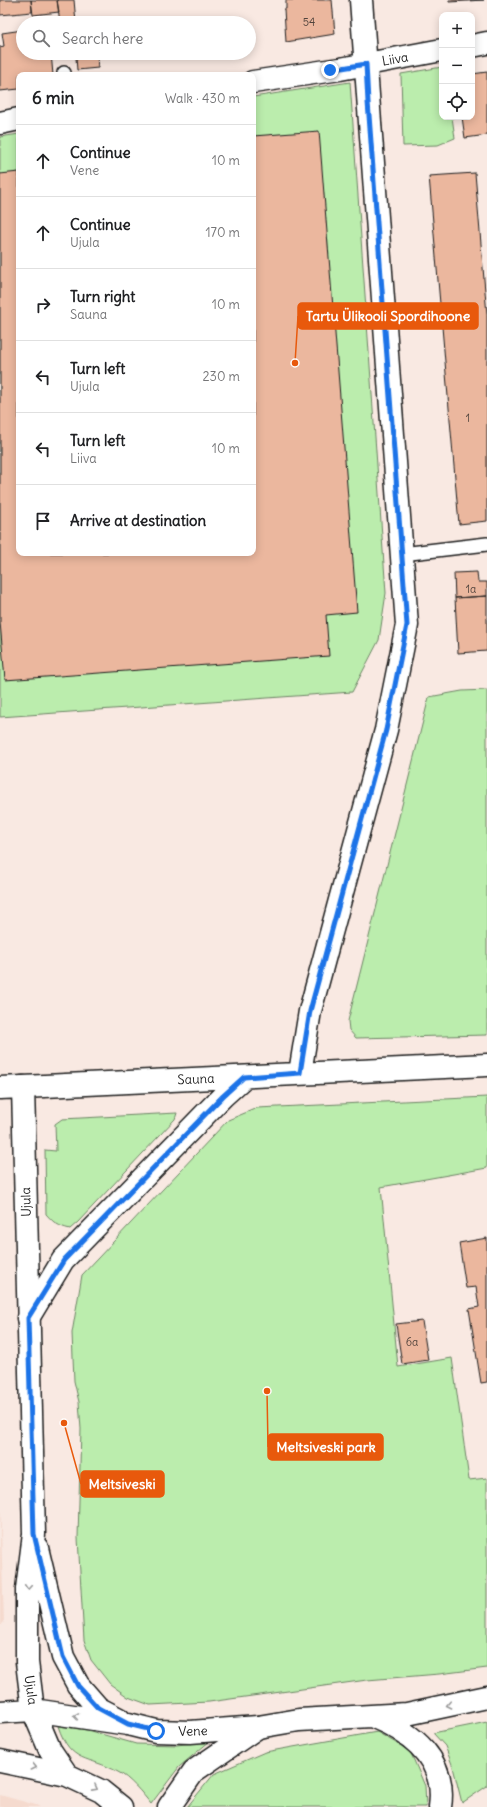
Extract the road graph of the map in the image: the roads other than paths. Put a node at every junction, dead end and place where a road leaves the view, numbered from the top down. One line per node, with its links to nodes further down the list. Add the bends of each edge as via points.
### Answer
1 (361, 0): 5 (main road)
2 (487, 43): 3 (main road)
3 (475, 45)
4 (439, 51): 5 (main road, Liiva)
5 (366, 64): 6 (main road, Liiva); 10 (main road)
6 (256, 82)
7 (16, 120): 8 (main road)
8 (0, 123)
9 (487, 544): 10 (lane)
10 (402, 554): 12 (main road, via 407,625 388,720 310,1011)
11 (487, 1065): 12 (main road, Sauna)
12 (300, 1073): 13 (main road, Sauna)
13 (244, 1077): 14 (main road, Sauna); 16 (main road, via 64,1260)
14 (23, 1087): 15 (main road, Sauna); 16 (main road, Ujula)
15 (0, 1088)
16 (28, 1318): 17 (main road, Ujula)
17 (34, 1534): 19 (main road, Ujula, one-way to 19, via 27,1589 27,1662); 22 (main road, Ujula, via 63,1657 78,1686 98,1708)
18 (487, 1697): 21 (main road, one-way to 21, via 408,1714)
19 (33, 1710): 20 (main road, Vene); 22 (main road, Vene, one-way to 19); 25 (main road, Ujula, via 50,1750)
20 (0, 1712)
21 (371, 1715): 23 (main road, Vene, via 299,1720); 28 (main road, via 394,1726 425,1749 438,1774 442,1798)
22 (128, 1724): 23 (main road, Vene, via 156,1731 190,1732)
23 (258, 1727): 27 (main road, via 194,1771)
24 (0, 1761): 25 (main road, one-way to 25)
25 (67, 1775): 26 (main road, one-way to 26, via 101,1791)
26 (121, 1807)
27 (169, 1807)
28 (440, 1807)

